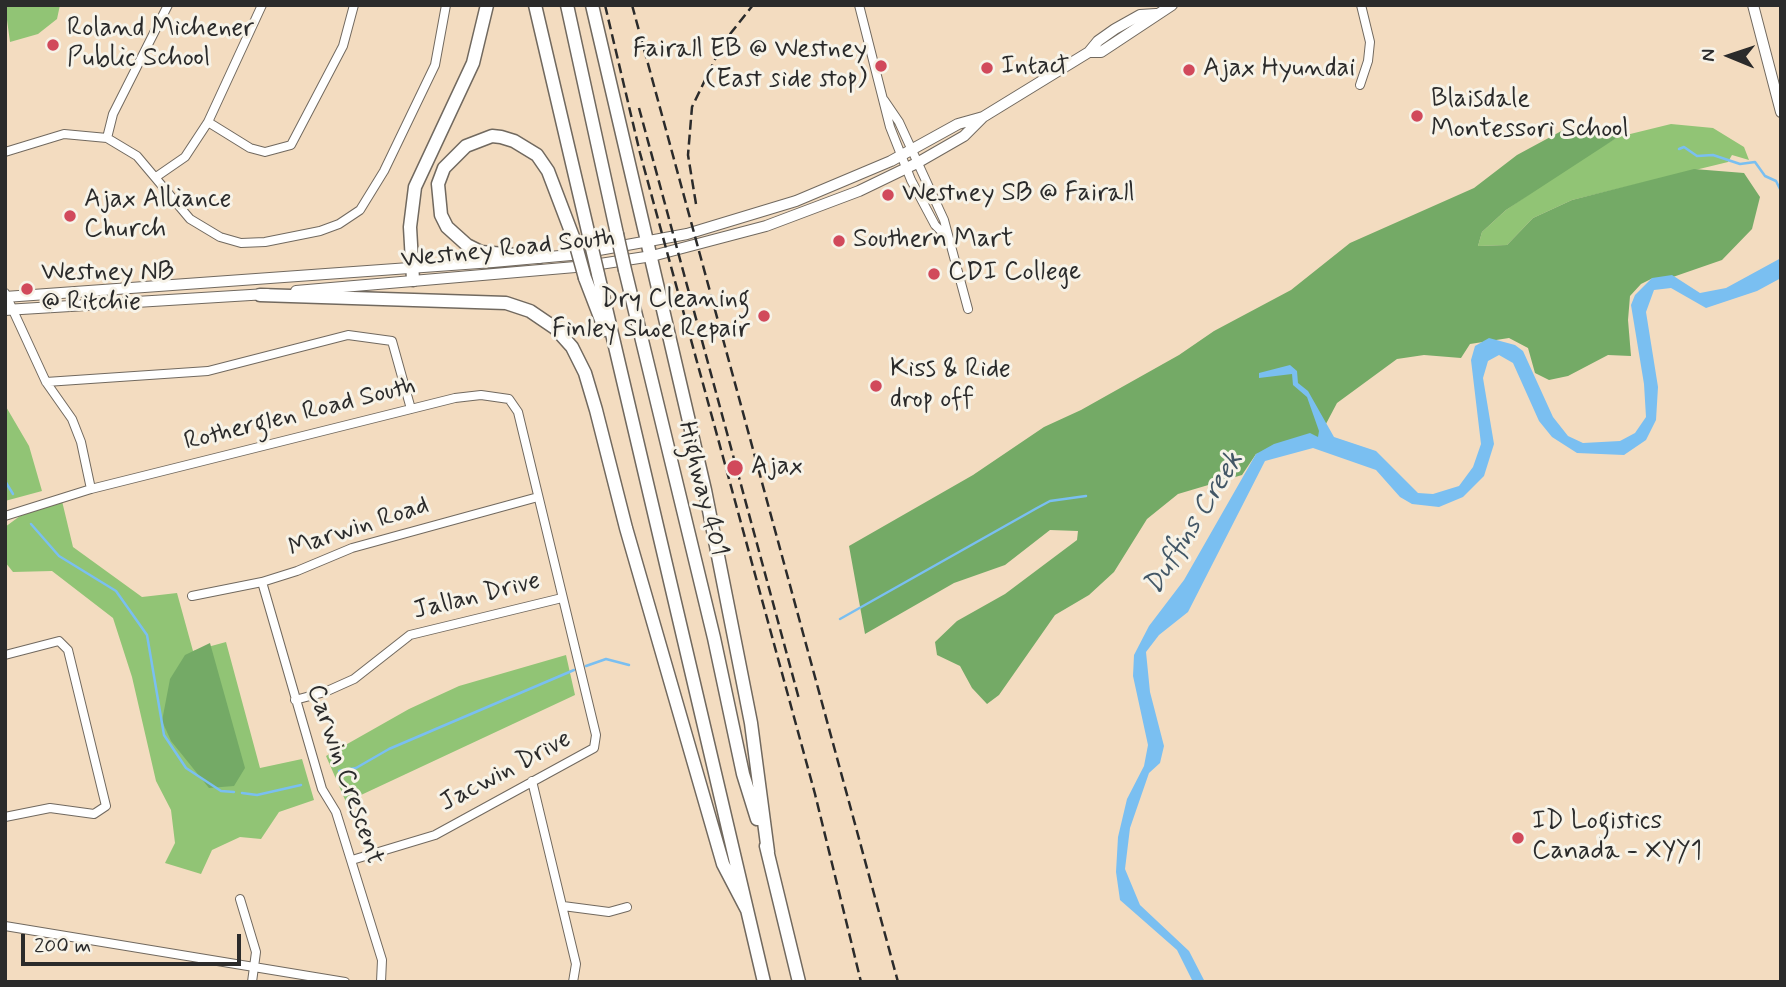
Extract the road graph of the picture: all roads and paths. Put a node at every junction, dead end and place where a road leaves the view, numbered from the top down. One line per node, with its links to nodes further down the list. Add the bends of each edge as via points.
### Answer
1 (168, 5): 18 (street, via 113,114)
2 (262, 5): 17 (street)
3 (354, 5): 17 (street, via 343,46 291,145 265,152 250,148)
4 (446, 5): 24 (street, via 435,65 395,148 360,210 339,224 241,243 220,237 190,219)
5 (487, 5): 29 (highway, via 473,62 415,187 410,227)
6 (536, 5): 34 (highway, Highway 401, bridge)
7 (567, 5): 47 (highway, Highway 401, bridge, via 743,774)
8 (592, 5): 26 (highway)
9 (859, 5): 14 (street)
10 (1172, 5): 16 (main road, Westney Road South, via 1156,14 1140,15)
11 (1361, 5): 13 (street, via 1370,42)
12 (1752, 5): 15 (main road)
13 (1360, 85)
14 (884, 100): 19 (street); 21 (street)
15 (1781, 112)
16 (983, 117): 19 (main road, Westney Road South, via 958,124); 22 (main road, Westney Road South, via 964,136)
17 (208, 122): 24 (street, via 185,157)
18 (107, 138): 20 (street, via 64,134); 24 (street, via 137,156)
19 (912, 150): 21 (main road, Westney Road South); 22 (street)
20 (5, 152)
21 (901, 156): 23 (street); 26 (main road, Westney Road South, via 796,201)
22 (917, 163): 23 (main road, Westney Road South); 25 (street, via 944,220)
23 (906, 168): 25 (street, via 935,225); 27 (main road, Westney Road South, via 787,218)
24 (156, 177)
25 (946, 236): 32 (street)
26 (649, 241): 27 (highway); 28 (main road, Westney Road South)
27 (652, 256): 29 (main road, Westney Road South, via 567,268); 47 (highway, via 749,710)
28 (539, 257): 29 (main road, Westney Road South); 34 (highway, bridge, via 481,251 447,227 438,184 444,167 466,146 500,137 537,155 548,171 575,242 596,313)
29 (413, 274): 30 (main road, Westney Road South); 31 (main road, Westney Road South)
30 (260, 295): 33 (main road, Westney Road South); 52 (highway, via 506,303 530,311 572,347 596,410 723,864)
31 (6, 296): 33 (street)
32 (968, 309)
33 (10, 310): 35 (street)
34 (614, 346): 52 (highway, Highway 401)
35 (46, 382): 36 (street, via 208,371 348,335 392,341); 37 (street, via 72,419)
36 (411, 409): 37 (street, Rotherglen Road South); 38 (street, Rotherglen Road South, via 481,395 509,399 518,412)
37 (91, 489): 39 (street, Rotherglen Road South)
38 (538, 496): 40 (street, Marwin Road, via 352,548); 42 (street, Jacwin Drive)
39 (5, 516)
40 (262, 582): 41 (street, Marwin Road); 44 (street, Carwin Crescent)
41 (192, 596)
42 (562, 598): 44 (street, Jallan Drive, via 410,635 354,679); 45 (street, Jacwin Drive, via 596,735 594,748)
43 (5, 655): 46 (street, via 59,640 68,650 106,806 94,814 50,808)
44 (295, 700): 48 (street, Carwin Crescent, via 322,789 336,812)
45 (532, 781): 48 (street, Jacwin Drive, via 435,835); 50 (street)
46 (5, 817)
47 (768, 852): 60 (highway, Highway 401)
48 (352, 860): 57 (street, Carwin Crescent, via 382,960)
49 (240, 899): 54 (street, via 254,936)
50 (563, 906): 51 (street, via 609,912); 58 (street, via 576,964)
51 (627, 907)
52 (747, 910): 59 (highway, Highway 401)
53 (5, 926): 54 (street)
54 (255, 968): 55 (street); 56 (street)
55 (252, 982)
56 (345, 982)
57 (381, 982)
58 (573, 982)
59 (764, 982)
60 (799, 982)

